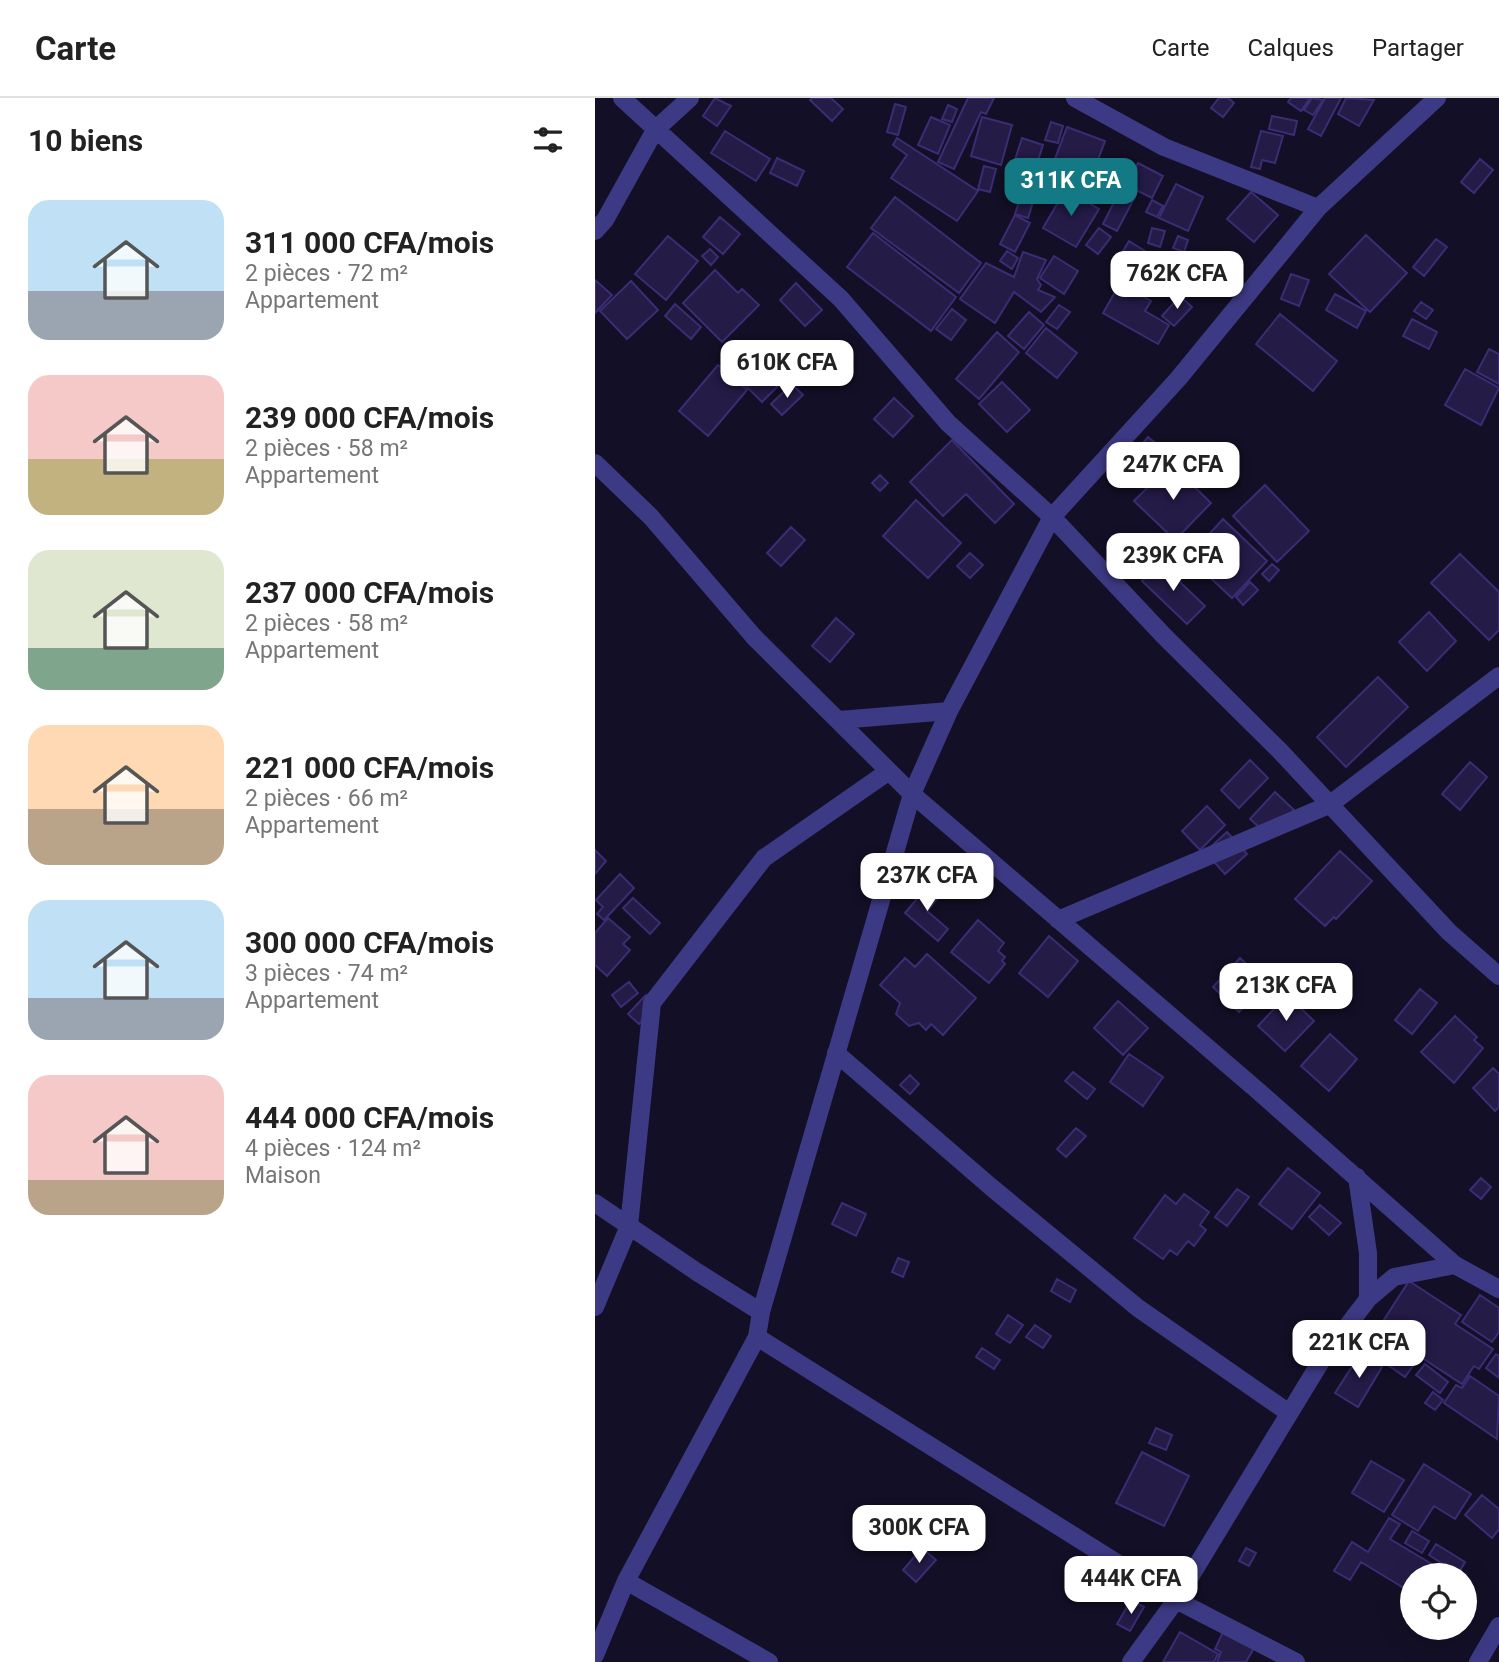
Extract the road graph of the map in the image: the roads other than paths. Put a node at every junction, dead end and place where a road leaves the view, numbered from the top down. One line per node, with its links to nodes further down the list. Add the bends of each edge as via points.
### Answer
1 (622, 98): 5 (street)
2 (690, 98): 5 (street)
3 (1075, 98): 6 (street, via 1164,147)
4 (1437, 98): 6 (street)
5 (655, 130): 7 (street); 9 (street, via 841,299 948,423)
6 (1318, 208): 9 (street, via 1178,379)
7 (595, 231)
8 (595, 463): 12 (street, via 651,517 754,637)
9 (1052, 517): 11 (street); 15 (street)
10 (1499, 676): 15 (street)
11 (949, 711): 12 (street); 14 (street)
12 (839, 720): 13 (street)
13 (888, 771): 14 (street); 21 (street, via 764,858 652,1003)
14 (912, 794): 16 (street); 18 (street)
15 (1329, 805): 16 (street); 17 (street, via 1449,932)
16 (1058, 920): 19 (street)
17 (1499, 976)
18 (836, 1053): 26 (street); 28 (street, via 1138,1308)
19 (1357, 1177): 22 (street); 24 (street, via 1368,1253)
20 (595, 1203): 21 (street)
21 (629, 1226): 25 (street); 26 (street)
22 (1455, 1265): 23 (street); 24 (street, via 1394,1277)
23 (1499, 1289)
24 (1368, 1299): 28 (street)
25 (595, 1307)
26 (761, 1311): 27 (street)
27 (757, 1337): 29 (street); 30 (street)
28 (1289, 1413): 30 (street)
29 (627, 1581): 32 (street); 33 (street)
30 (1175, 1600): 34 (street); 35 (street)
31 (1499, 1626): 36 (street)
32 (595, 1655)
33 (769, 1662)
34 (1131, 1662)
35 (1296, 1662)
36 (1478, 1662)

